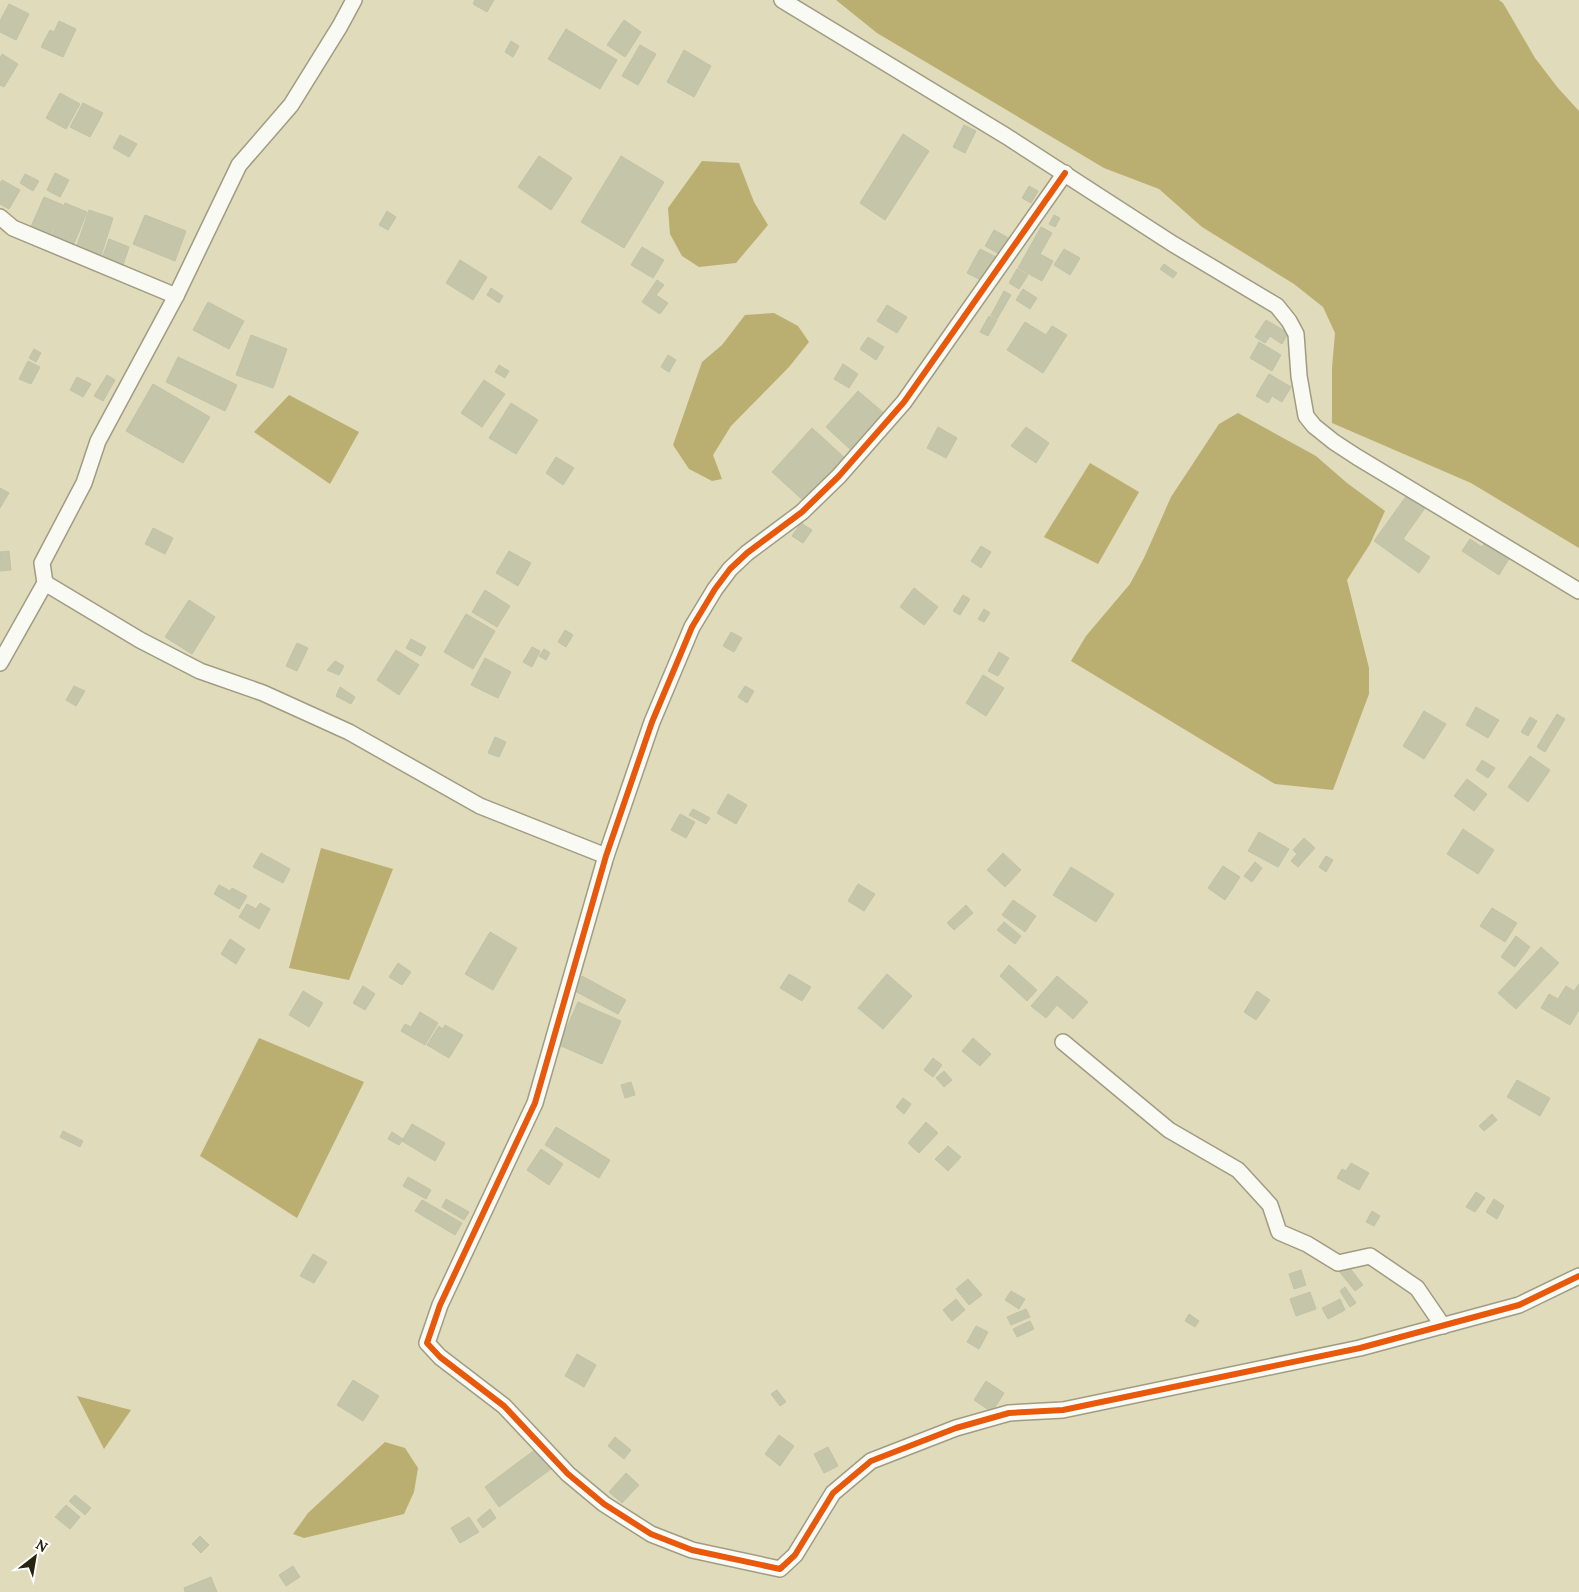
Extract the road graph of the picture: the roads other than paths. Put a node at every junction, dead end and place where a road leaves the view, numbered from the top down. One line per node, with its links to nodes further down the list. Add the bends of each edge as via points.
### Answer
1 (354, 0): 5 (street, via 291,105 239,165)
2 (782, 0): 3 (street)
3 (1065, 173): 7 (street, via 1173,244 1277,306 1296,334 1306,416 1327,437); 9 (street, via 904,402 839,476 802,512 747,553 715,589 692,627 652,722)
4 (0, 217): 5 (street, via 13,228)
5 (176, 296): 6 (street, via 98,441 84,483 42,563)
6 (45, 583): 8 (street); 9 (street, via 140,640 200,671 272,696 349,732 480,806)
7 (1579, 591)
8 (0, 663)
9 (606, 856): 12 (street, via 535,1102 440,1305 428,1343 440,1357 504,1406 568,1474 604,1504 651,1534 692,1550 780,1569 795,1555 833,1492 871,1461 956,1428 1009,1413 1063,1410 1230,1376)
10 (1063, 1042): 12 (street, via 1169,1130 1238,1170 1270,1205 1279,1232 1338,1263 1370,1256 1417,1288)
11 (1579, 1276): 12 (street, via 1519,1305)
12 (1443, 1326)

